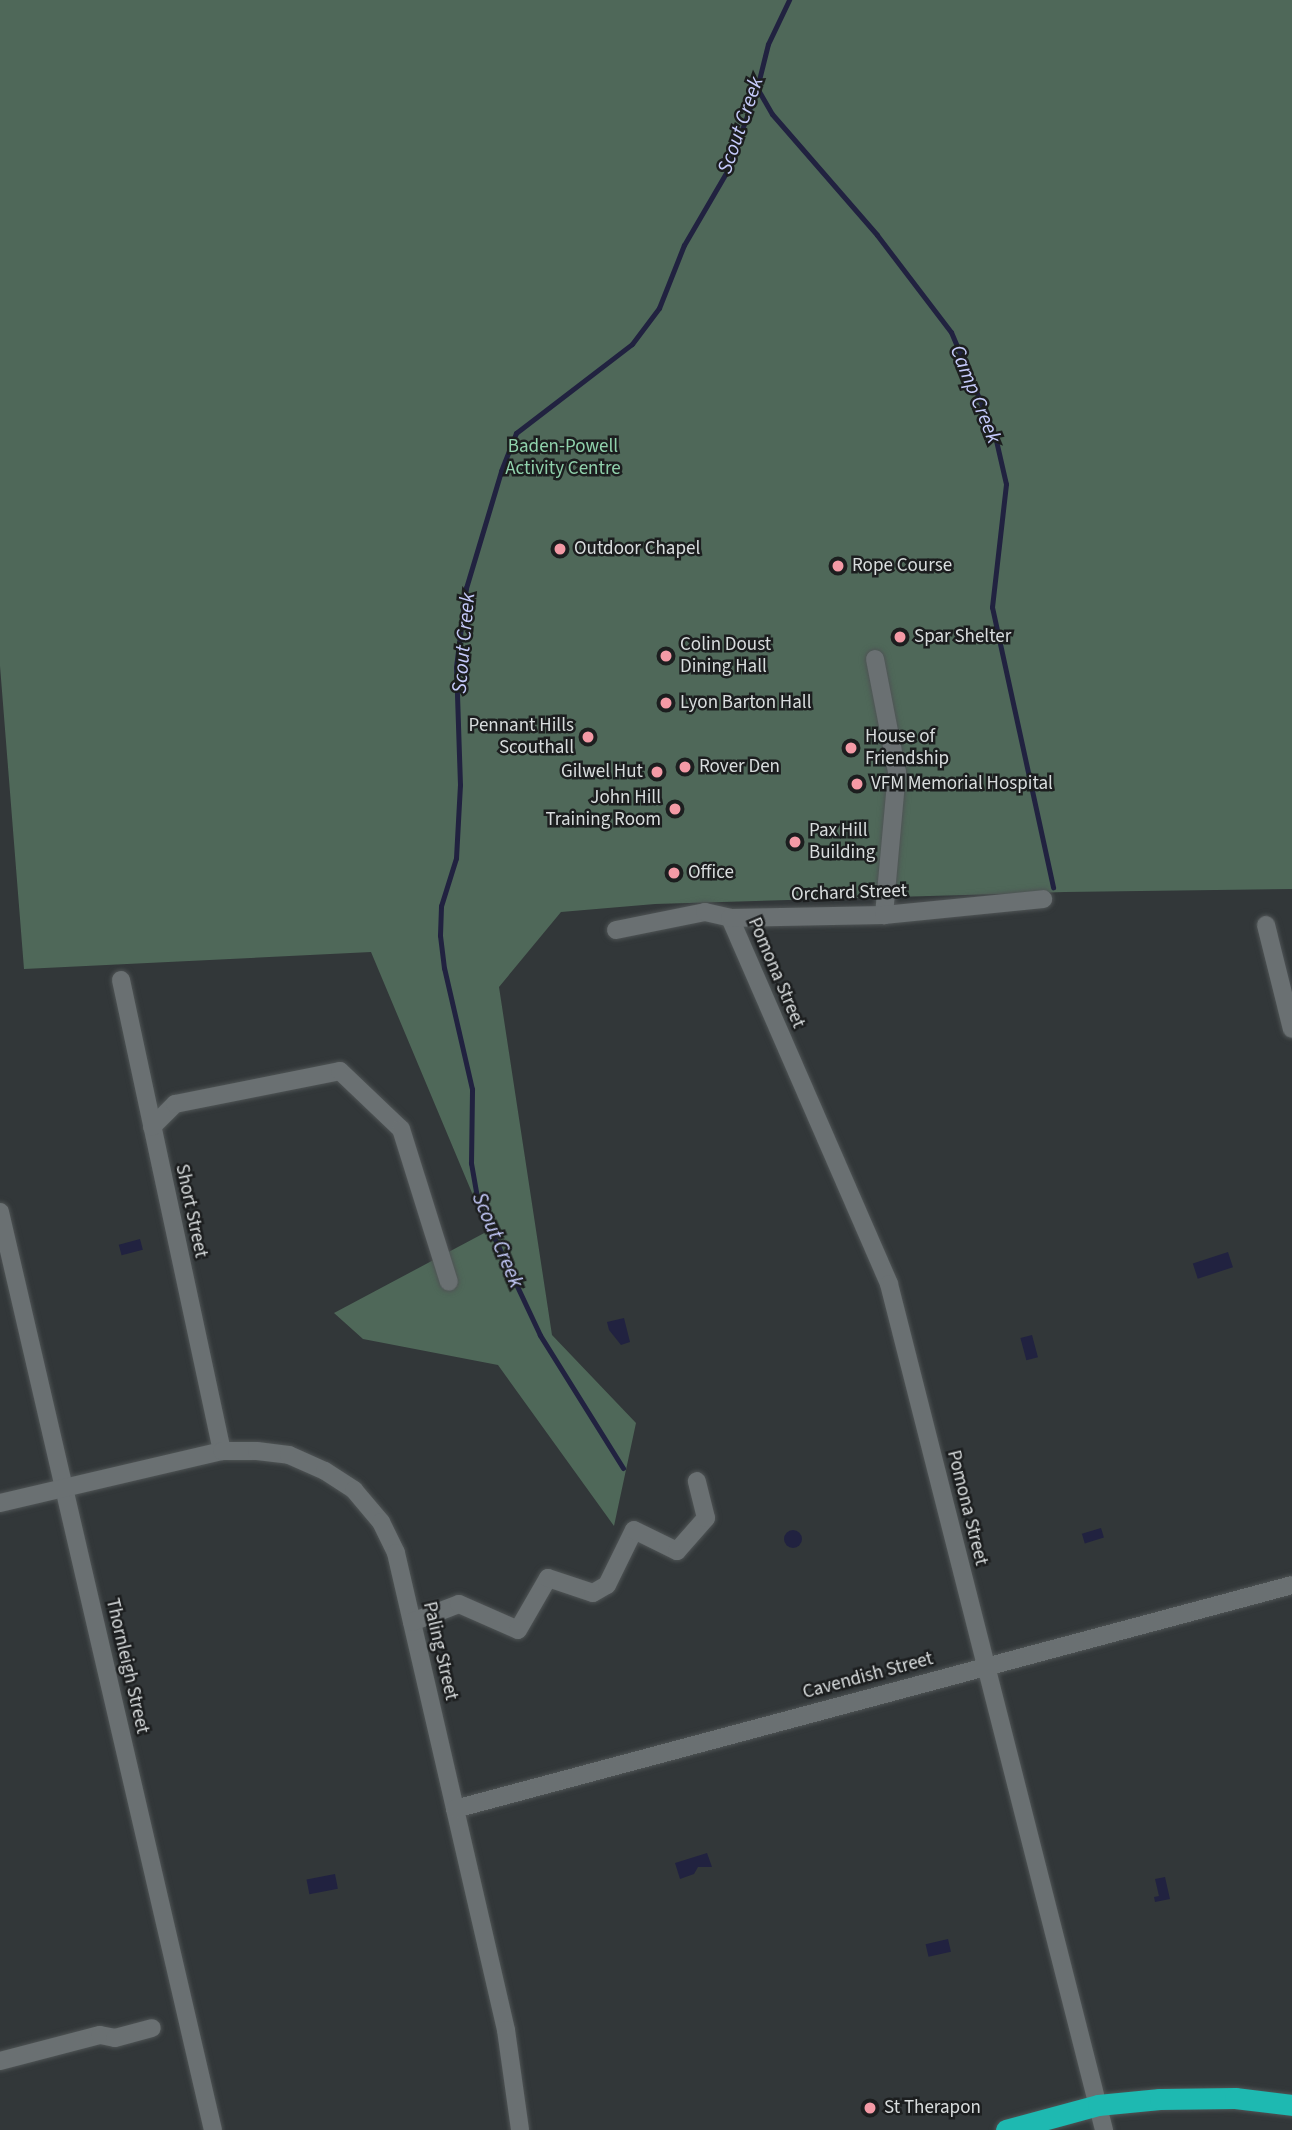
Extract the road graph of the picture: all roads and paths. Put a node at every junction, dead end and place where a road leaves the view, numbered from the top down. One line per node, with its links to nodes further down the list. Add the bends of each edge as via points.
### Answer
1 (875, 659): 3 (street, via 897,772)
2 (1043, 899): 3 (street, Orchard Street)
3 (884, 915): 4 (street, Orchard Street)
4 (730, 918): 6 (street, Orchard Street, via 705,912); 18 (street, Pomona Street, via 889,1284)
5 (1266, 925): 8 (street)
6 (616, 930)
7 (121, 980): 9 (street, Short Street)
8 (1292, 1029)
9 (152, 1127): 11 (street, via 175,1104 340,1071 401,1129); 12 (street, Short Street)
10 (0, 1212): 14 (street, Thornleigh Street)
11 (449, 1282)
12 (222, 1451): 14 (street, Paling Street); 17 (street, Paling Street, via 289,1455 354,1490 381,1522 396,1553)
13 (697, 1481): 17 (street, via 706,1518 677,1551 634,1530 607,1585 593,1593 548,1578 518,1630 459,1605)
14 (64, 1488): 15 (street, Paling Street); 24 (street, Thornleigh Street)
15 (0, 1503)
16 (1292, 1585): 18 (street, Cavendish Street)
17 (412, 1622): 19 (street, Paling Street)
18 (986, 1667): 19 (street, Cavendish Street); 22 (street, Pomona Street)
19 (456, 1809): 25 (street, Paling Street, via 506,2030)
20 (152, 2028): 21 (street, via 115,2038 100,2035)
21 (0, 2061)
22 (1098, 2105): 23 (highway, via 1236,2098); 26 (highway); 27 (street, Pomona Street)
23 (1292, 2105)
24 (213, 2130)
25 (520, 2130)
26 (1006, 2130)
27 (1104, 2130)

